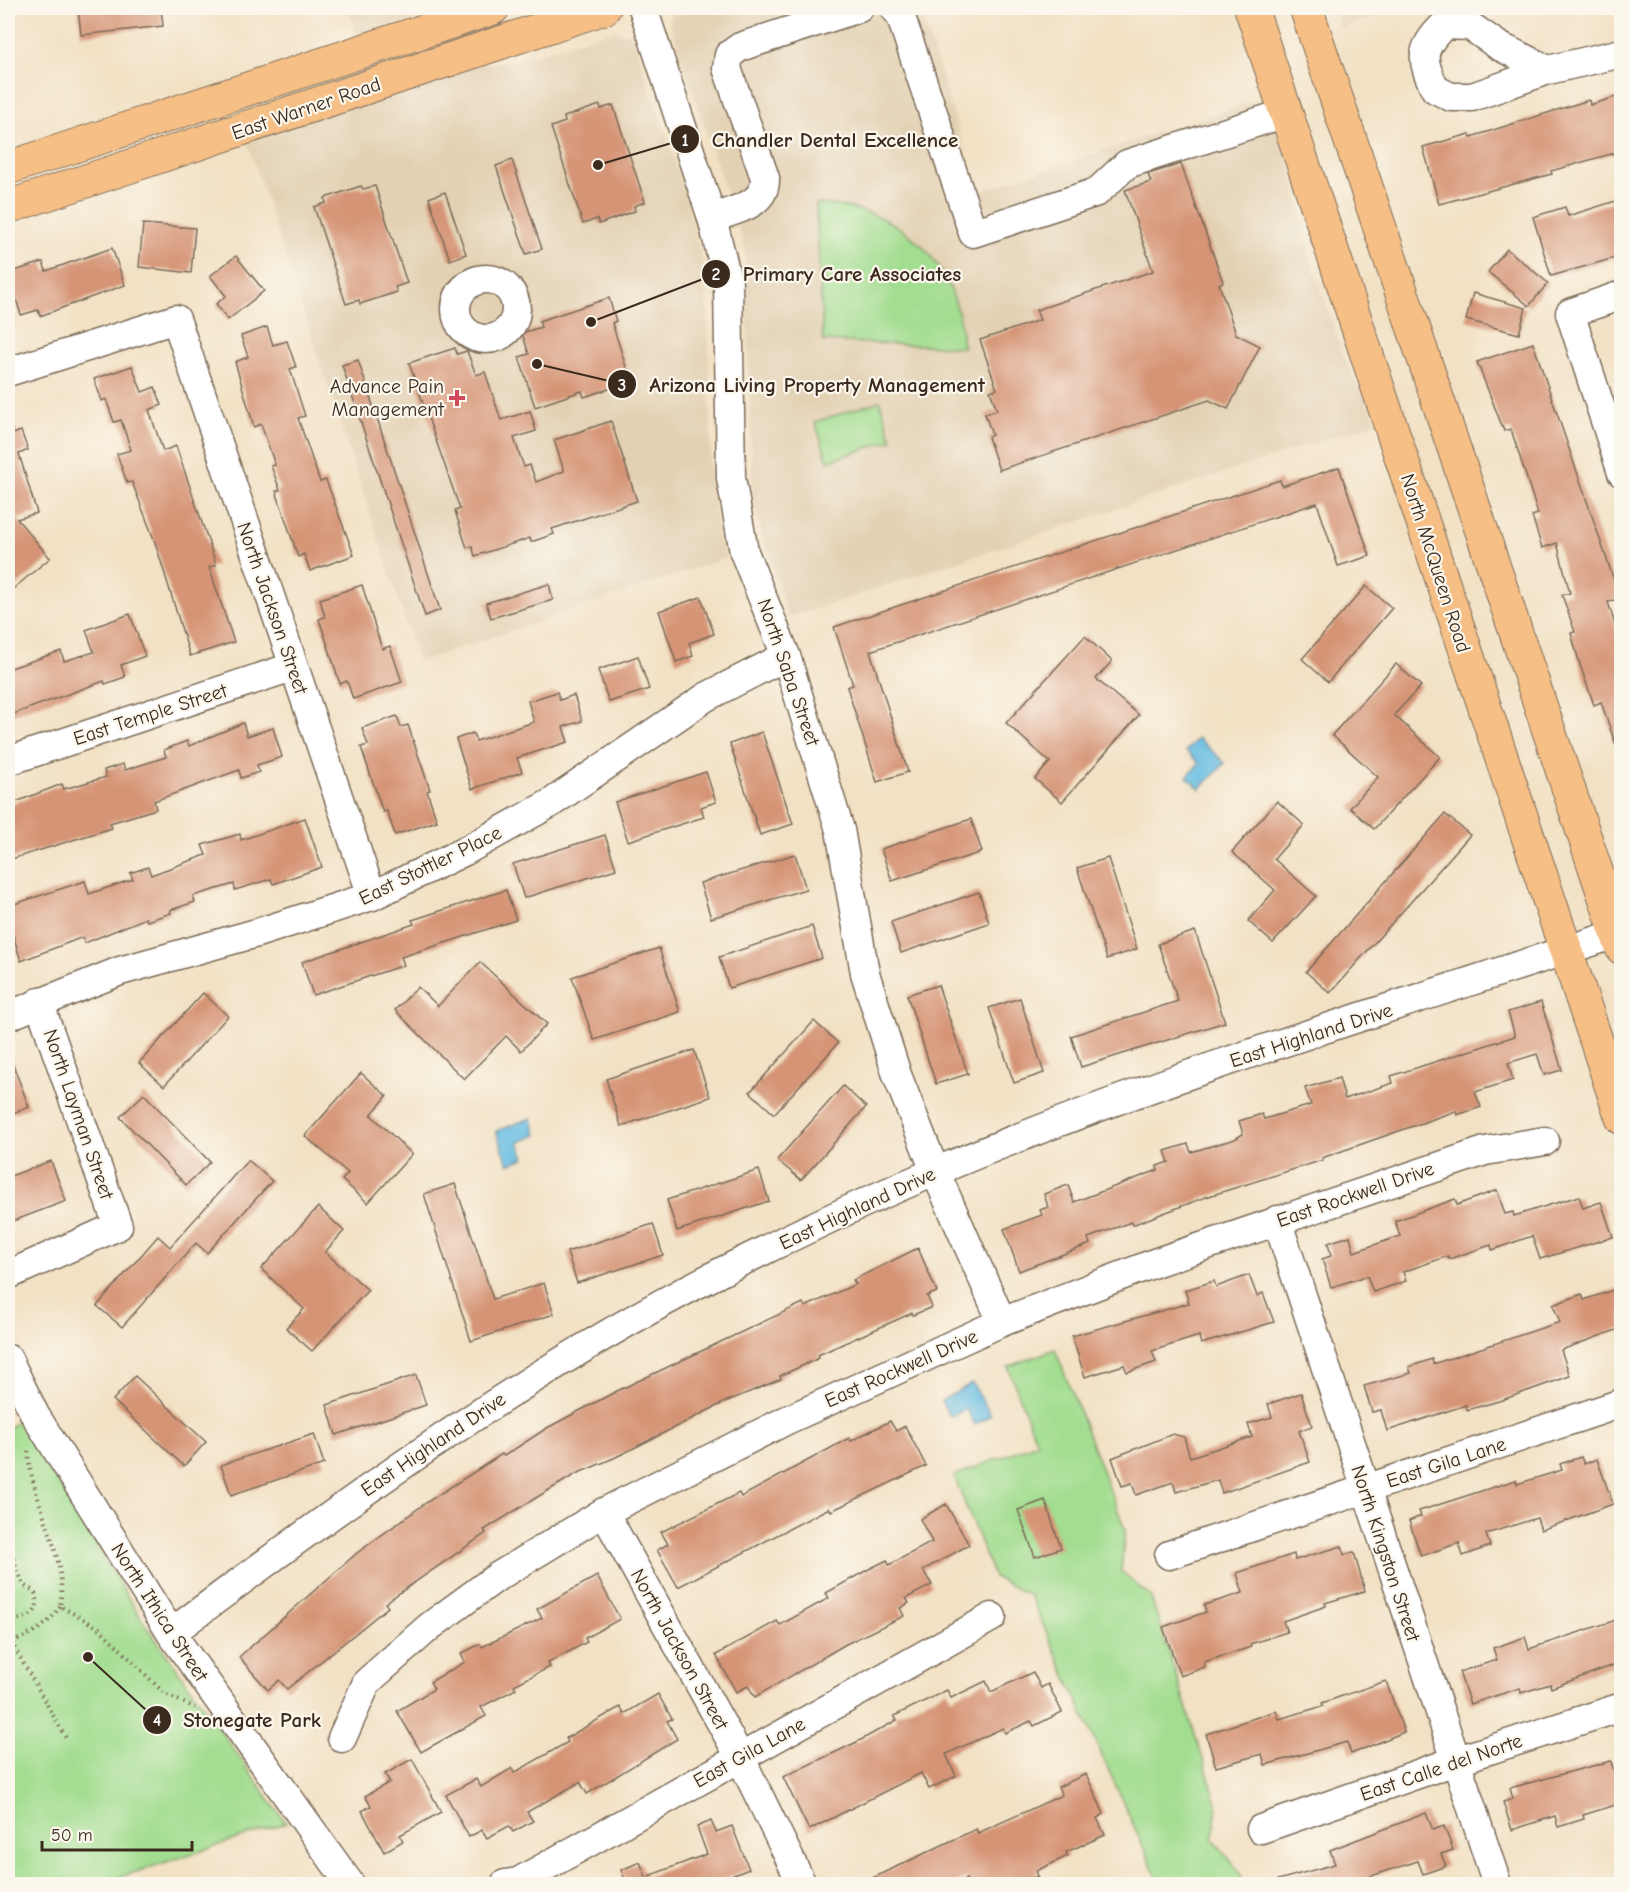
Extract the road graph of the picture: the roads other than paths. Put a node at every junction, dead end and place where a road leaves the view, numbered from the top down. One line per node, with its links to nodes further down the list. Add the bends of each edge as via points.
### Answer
1 (493, 8): 11 (main road, East Warner Road)
2 (604, 8): 14 (main road, East Warner Road)
3 (643, 8): 15 (street, North Saba Street)
4 (859, 8): 15 (street, via 740,47 729,55 727,68 765,178 765,189 757,201)
5 (894, 8): 10 (street, via 900,14 973,233 1097,192 1127,164)
6 (1251, 8): 10 (main road, North McQueen Road)
7 (1306, 8): 17 (main road)
8 (1622, 53): 9 (street)
9 (1548, 70)
10 (1286, 113): 19 (main road, North McQueen Road)
11 (76, 146): 12 (main road, East Warner Road); 13 (main road, via 65,164 52,174)
12 (8, 168)
13 (8, 189)
14 (8, 207)
15 (712, 218): 21 (street, North Saba Street, via 728,283 731,478 744,552)
16 (1622, 295): 20 (street, via 1570,313)
17 (1426, 365): 19 (main road); 25 (main road)
18 (8, 372): 22 (street, North Jackson Street, via 176,319)
19 (1376, 382): 26 (main road, North McQueen Road)
20 (1622, 473)
21 (786, 656): 24 (street, East Stottler Place, via 706,697 551,803); 31 (street, North Saba Street, via 840,830 869,990)
22 (292, 667): 23 (street, East Temple Street); 24 (street, North Jackson Street)
23 (8, 761)
24 (372, 896): 27 (street, East Stottler Place, via 120,971)
25 (1620, 938): 26 (street, East Highland Drive)
26 (1566, 951): 29 (main road, North McQueen Road); 31 (street, East Highland Drive, via 1146,1090)
27 (39, 1002): 28 (street, East Stottler Place); 33 (street, North Layman Street, via 118,1226)
28 (8, 1016)
29 (1622, 1119)
30 (1545, 1141): 32 (street, East Rockwell Drive, via 1485,1151)
31 (935, 1171): 34 (street, North Saba Street); 41 (street, East Highland Drive, via 756,1254 614,1330 480,1410 307,1531)
32 (1277, 1220): 34 (street, East Rockwell Drive); 37 (street, North Kingston Street)
33 (8, 1275)
34 (1002, 1322): 38 (street, East Rockwell Drive, via 787,1420)
35 (8, 1359): 41 (street, North Ithica Street, via 45,1431)
36 (1622, 1403): 37 (street, East Gila Lane)
37 (1365, 1489): 39 (street, East Gila Lane); 45 (street, North Kingston Street)
38 (604, 1512): 43 (street, East Rockwell Drive, via 497,1577 429,1627 367,1682); 44 (street, North Jackson Street)
39 (1169, 1555)
40 (992, 1617): 44 (street, East Gila Lane)
41 (171, 1633): 47 (street, North Ithica Street)
42 (1622, 1707): 45 (street, East Calle del Norte)
43 (342, 1738)
44 (740, 1757): 48 (street, East Gila Lane, via 518,1882); 49 (street, North Jackson Street)
45 (1455, 1761): 46 (street, East Calle del Norte); 50 (street, North Kingston Street)
46 (1261, 1829)
47 (350, 1884)
48 (505, 1884)
49 (802, 1884)
50 (1497, 1884)

